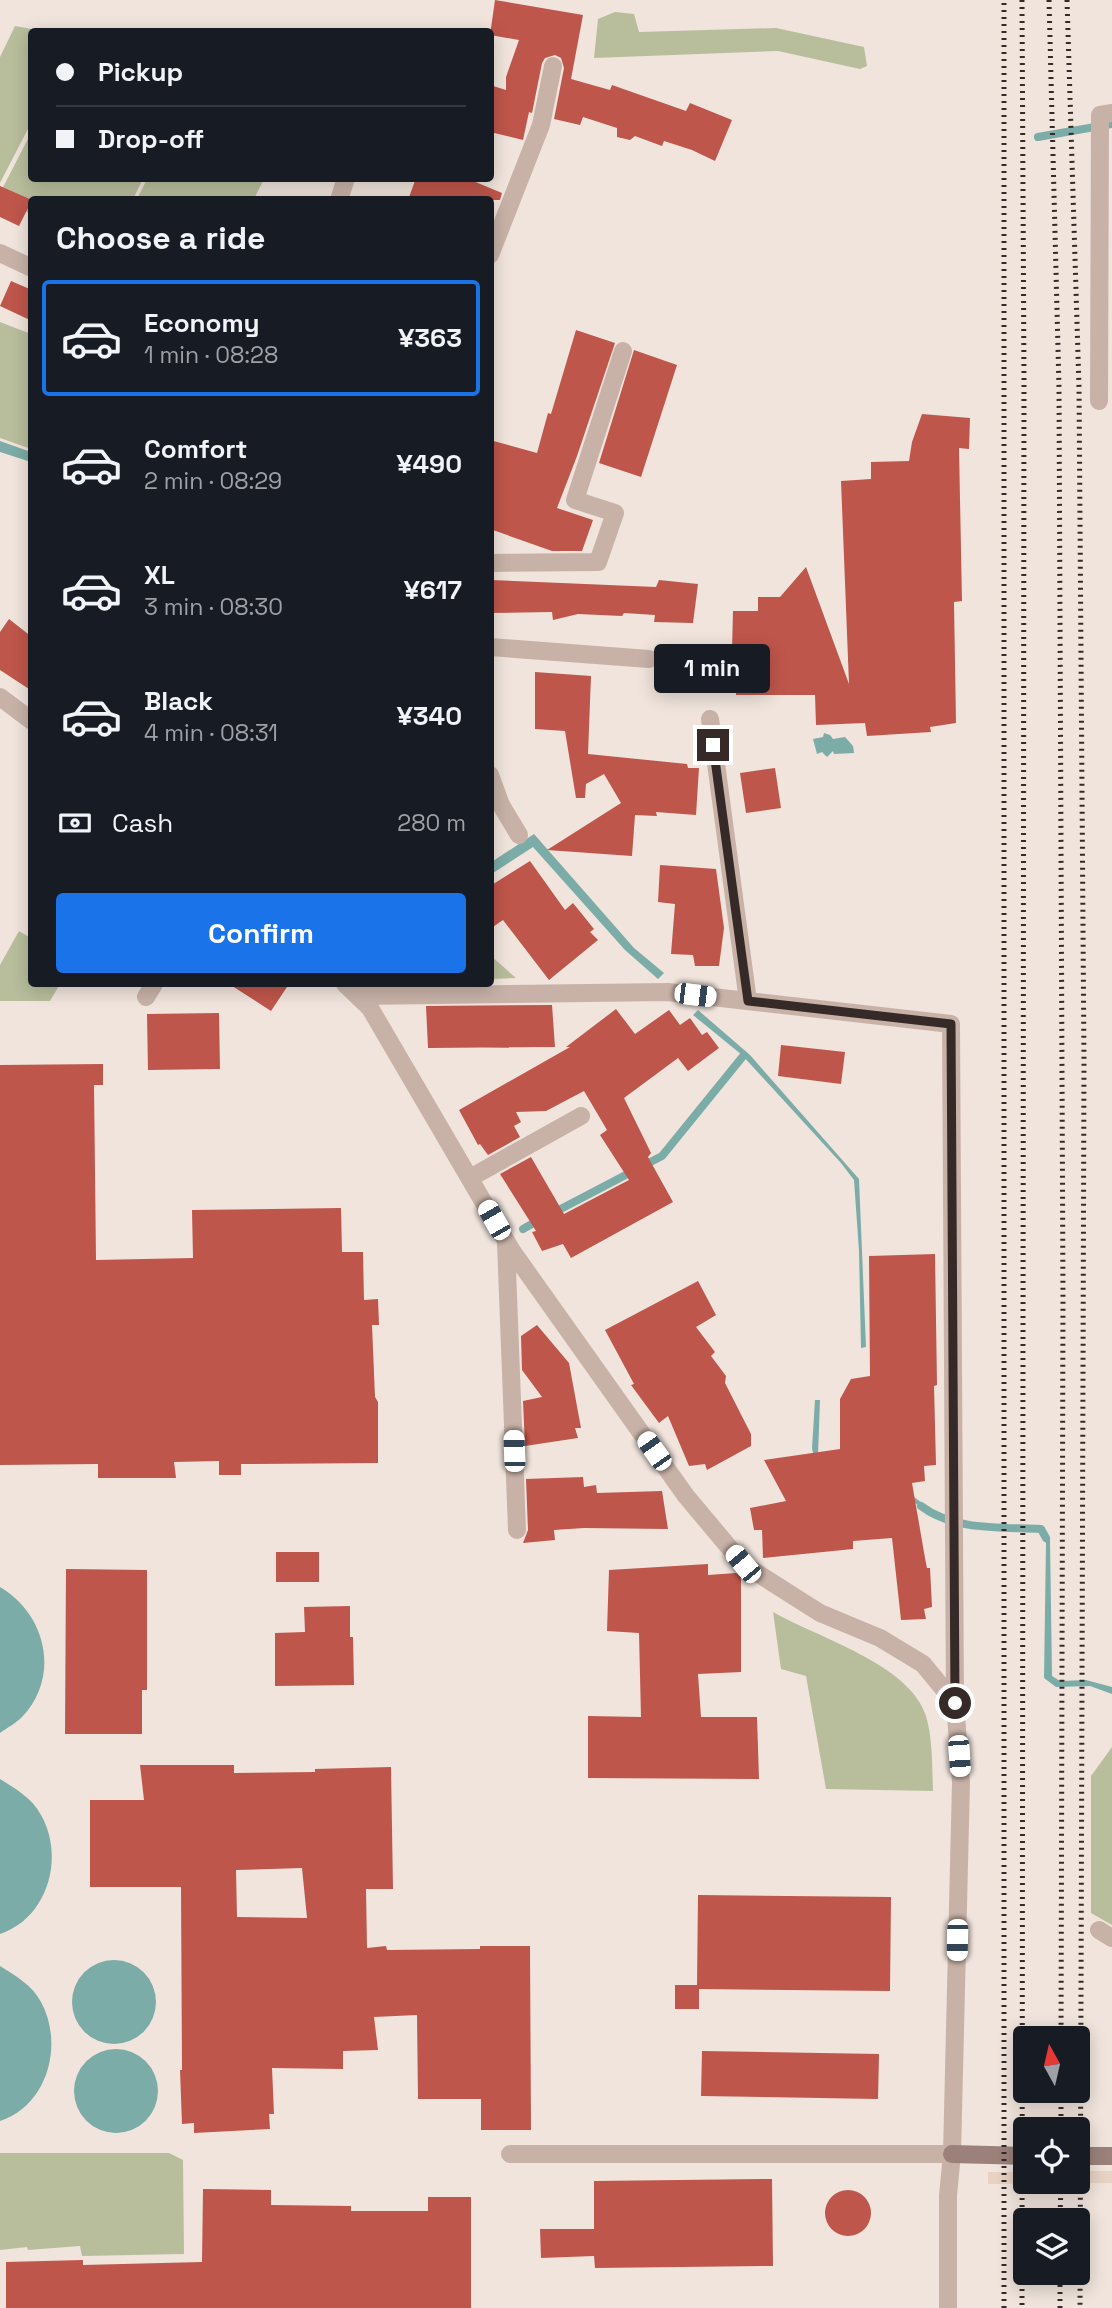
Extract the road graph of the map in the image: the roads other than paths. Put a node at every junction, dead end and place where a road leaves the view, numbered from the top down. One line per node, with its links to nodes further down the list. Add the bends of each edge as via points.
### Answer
1 (553, 66): 3 (street, via 541,125)
2 (1112, 113): 7 (street, via 1100,115)
3 (494, 245)
4 (0, 253): 5 (street)
5 (28, 266)
6 (623, 351): 8 (street, via 575,500 615,513 598,562)
7 (1099, 401)
8 (494, 562)
9 (494, 647): 10 (street)
10 (649, 659)
11 (0, 697): 12 (street)
12 (28, 718)
13 (710, 719): 17 (street)
14 (494, 786): 15 (street)
15 (519, 835)
16 (352, 990): 17 (street, via 668,992); 19 (street, via 370,1007)
17 (748, 1001): 22 (street, via 951,1024)
18 (581, 1116): 19 (street)
19 (470, 1178): 20 (street)
20 (506, 1241): 21 (street); 22 (street, via 686,1496 743,1564 820,1613 880,1638 923,1664)
21 (517, 1530)
22 (955, 1703): 24 (street, via 961,1782)
23 (510, 2154): 24 (street)
24 (952, 2154): 25 (street); 28 (street)
25 (1013, 2156)
26 (1090, 2156): 27 (street)
27 (1112, 2156)
28 (948, 2308)

